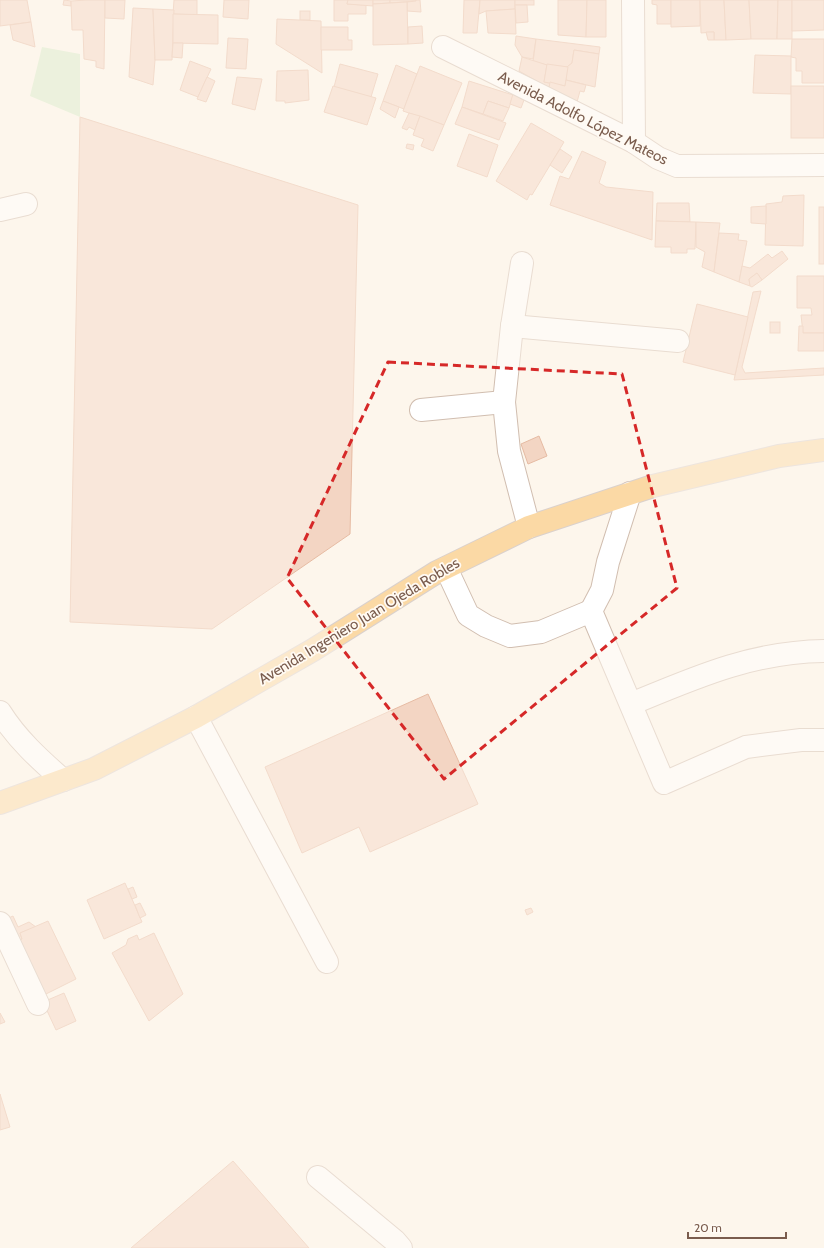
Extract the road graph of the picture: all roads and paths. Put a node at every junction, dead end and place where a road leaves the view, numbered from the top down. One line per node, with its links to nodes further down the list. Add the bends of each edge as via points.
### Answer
1 (633, 0): 3 (street)
2 (443, 47): 3 (street, Avenida Adolfo López Mateos)
3 (634, 142): 4 (street, Avenida Adolfo López Mateos, via 658,158 677,166)
4 (824, 165)
5 (26, 204): 6 (street)
6 (0, 210)
7 (522, 263): 8 (street)
8 (512, 326): 9 (street); 10 (street)
9 (678, 341)
10 (504, 402): 11 (street); 14 (street, via 509,451)
11 (421, 410)
12 (824, 450): 13 (main road, Avenida Ingeniero Juan Ojeda Robles, via 779,456)
13 (630, 493): 14 (main road, Avenida Ingeniero Juan Ojeda Robles); 16 (street, via 608,562 602,590)
14 (529, 527): 15 (main road, Avenida Ingeniero Juan Ojeda Robles)
15 (446, 568): 16 (street, via 468,615 510,636 542,632); 20 (main road, Avenida Ingeniero Juan Ojeda Robles, via 313,650)
16 (591, 611): 18 (street)
17 (824, 651): 18 (street, via 748,660 711,671)
18 (631, 704): 21 (street, via 664,782 746,747 801,740)
19 (0, 712): 22 (street, via 18,738)
20 (196, 717): 22 (main road, Avenida Ingeniero Juan Ojeda Robles, via 94,769); 25 (street)
21 (824, 740)
22 (63, 780): 23 (main road, Avenida Ingeniero Juan Ojeda Robles)
23 (0, 803)
24 (0, 923): 26 (street)
25 (327, 962)
26 (38, 1004)
27 (318, 1177): 28 (street)
28 (401, 1248)

